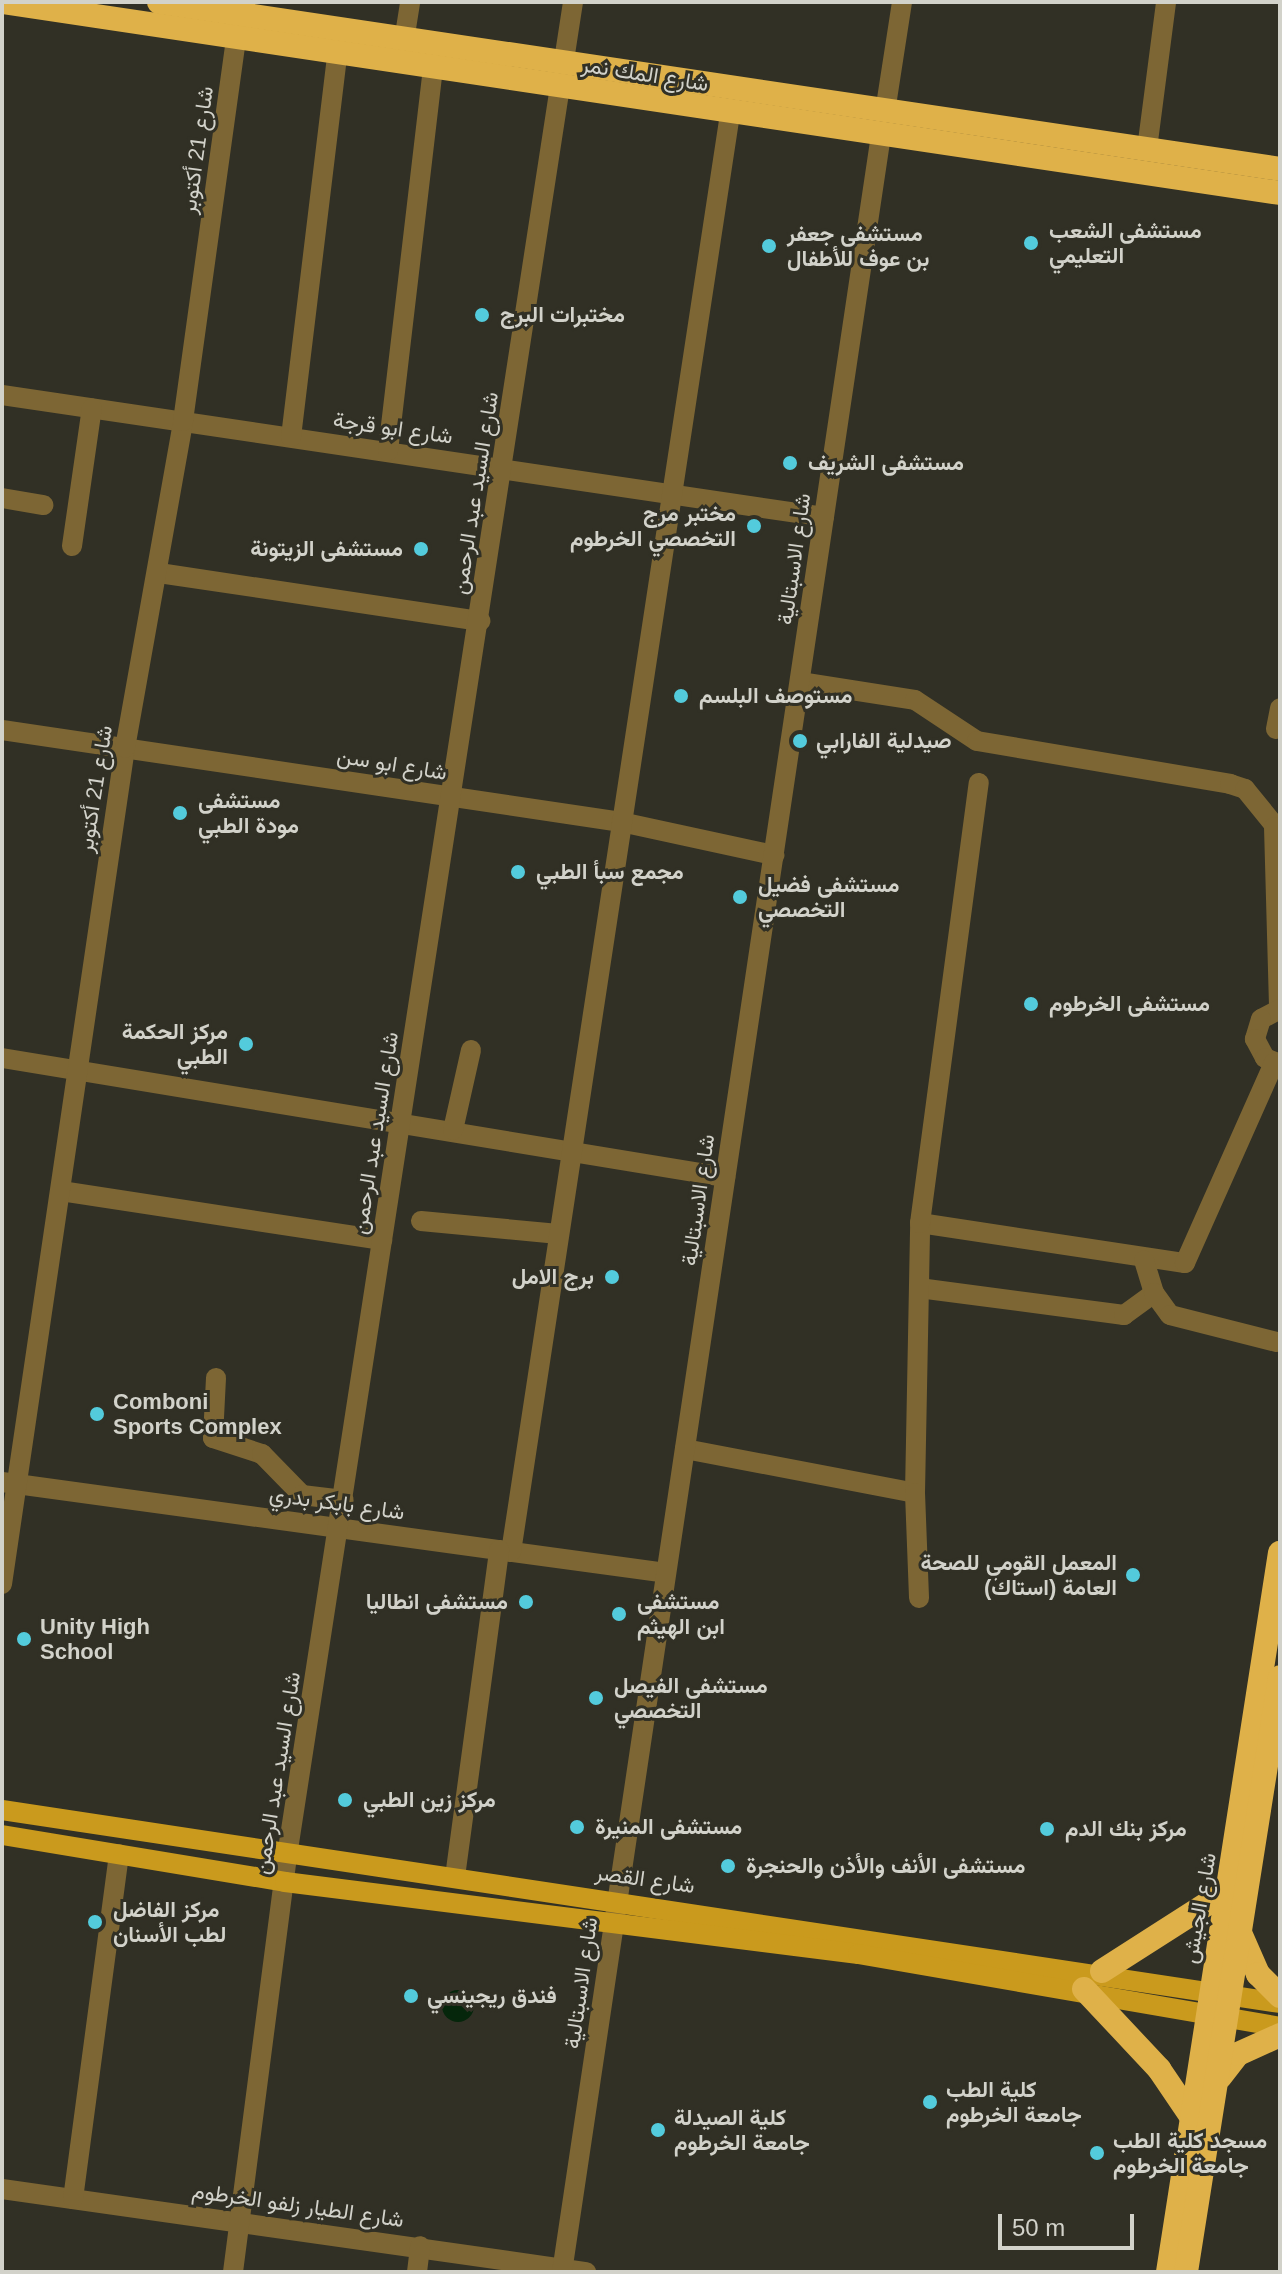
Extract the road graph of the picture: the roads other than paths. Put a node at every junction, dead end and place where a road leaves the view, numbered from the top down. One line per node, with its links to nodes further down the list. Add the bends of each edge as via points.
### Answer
1 (2, 2): 8 (highway, شارع المك نمر)
2 (159, 2): 7 (highway, شارع المك نمر)
3 (410, 2): 9 (street)
4 (573, 2): 11 (street, شارع السيد عبد الرحمن)
5 (902, 2): 15 (street, شارع الاسبتالية)
6 (1166, 2): 16 (street)
7 (240, 8): 8 (street, شارع 21 أكتوبر); 9 (highway, شارع المك نمر)
8 (236, 39): 10 (highway, شارع المك نمر); 21 (street, شارع 21 أكتوبر)
9 (404, 41): 11 (highway, شارع المك نمر)
10 (337, 55): 12 (highway, شارع المك نمر); 22 (street)
11 (564, 62): 13 (street, شارع السيد عبد الرحمن); 15 (highway, شارع المك نمر)
12 (433, 70): 13 (highway, شارع المك نمر); 23 (street)
13 (561, 88): 14 (highway, شارع المك نمر); 24 (street, شارع السيد عبد الرحمن)
14 (730, 114): 15 (highway, شارع المك نمر); 25 (street)
15 (883, 124): 16 (highway, شارع المك نمر); 18 (highway, شارع المك نمر); 28 (street, شارع الاسبتالية)
16 (1147, 149): 17 (highway, شارع المك نمر)
17 (1280, 169)
18 (1280, 193)
19 (2, 395): 20 (street, شارع ابو قرجة)
20 (92, 408): 21 (street, شارع ابو قرجة); 29 (street)
21 (183, 421): 22 (street, شارع ابو قرجة); 30 (street, شارع 21 أكتوبر)
22 (291, 437): 23 (street, شارع ابو قرجة)
23 (388, 451): 24 (street, شارع ابو قرجة)
24 (504, 469): 25 (street, شارع ابو قرجة); 31 (street, شارع السيد عبد الرحمن)
25 (671, 494): 28 (street, شارع ابو قرجة); 39 (street)
26 (2, 498): 27 (street)
27 (43, 505)
28 (824, 517): 32 (street, شارع الاسبتالية)
29 (72, 546)
30 (159, 573): 31 (street); 36 (street, شارع 21 أكتوبر)
31 (480, 621): 38 (street, شارع السيد عبد الرحمن)
32 (800, 682): 40 (street, via 915,700 977,741 1230,784 1251,795); 41 (street, شارع الاسبتالية)
33 (1280, 708): 34 (street)
34 (1276, 729)
35 (2, 730): 36 (street, شارع ابو سن)
36 (125, 748): 38 (street, شارع ابو سن); 46 (street, شارع 21 أكتوبر)
37 (979, 783): 53 (street)
38 (453, 797): 39 (street, شارع ابو سن); 47 (street, شارع السيد عبد الرحمن)
39 (621, 822): 41 (street, شارع ابو سن); 49 (street)
40 (1277, 830): 42 (street)
41 (774, 855): 50 (street, شارع الاسبتالية)
42 (1280, 1009): 45 (street, via 1261,1019 1255,1039)
43 (471, 1050): 48 (street)
44 (2, 1058): 46 (street)
45 (1277, 1064): 56 (street, via 1185,1263)
46 (77, 1071): 47 (street); 51 (street, شارع 21 أكتوبر)
47 (399, 1120): 48 (street); 55 (street, شارع السيد عبد الرحمن)
48 (453, 1130): 49 (street)
49 (571, 1151): 50 (street); 54 (street)
50 (725, 1177): 61 (street, شارع الاسبتالية)
51 (61, 1191): 55 (street); 62 (street, شارع 21 أكتوبر)
52 (421, 1221): 54 (street)
53 (920, 1223): 56 (street); 57 (street)
54 (558, 1234): 66 (street)
55 (382, 1240): 64 (street, شارع السيد عبد الرحمن)
56 (1144, 1261): 58 (street)
57 (919, 1288): 58 (street, via 1124,1315); 63 (street)
58 (1154, 1293): 59 (street, via 1170,1315)
59 (1277, 1342)
60 (216, 1378): 64 (street, via 213,1438 262,1454 302,1495)
61 (685, 1449): 63 (street); 68 (street, شارع الاسبتالية)
62 (11, 1484): 65 (street, شارع بابكر بدري); 69 (street, شارع 21 أكتوبر)
63 (915, 1493): 70 (street)
64 (344, 1500): 65 (street, شارع السيد عبد الرحمن)
65 (340, 1527): 66 (street, شارع بابكر بدري); 76 (street, شارع السيد عبد الرحمن)
66 (505, 1551): 68 (street, شارع بابكر بدري); 77 (street)
67 (1280, 1553): 79 (highway, شارع الجيش)
68 (666, 1573): 80 (street, شارع الاسبتالية)
69 (2, 1584)
70 (919, 1598)
71 (1280, 1677): 72 (highway, شارع الجيش)
72 (1278, 1712): 82 (highway, شارع الجيش)
73 (2, 1810): 76 (main road, شارع القصر)
74 (2, 1835): 75 (main road, شارع القصر)
75 (119, 1854): 78 (main road, شارع القصر); 93 (street)
76 (287, 1856): 77 (main road, شارع القصر); 78 (street, شارع السيد عبد الرحمن)
77 (455, 1877): 80 (main road, شارع القصر)
78 (285, 1882): 81 (main road, شارع القصر); 94 (street, شارع السيد عبد الرحمن)
79 (1230, 1889): 83 (highway); 86 (highway, شارع الجيش)
80 (617, 1899): 81 (street, شارع الاسبتالية); 83 (main road, شارع القصر)
81 (614, 1922): 84 (main road, شارع القصر); 96 (street, شارع الاسبتالية)
82 (1241, 1934): 85 (highway, via 1258,1974); 86 (highway, شارع الجيش)
83 (1102, 1971): 86 (main road, شارع القصر)
84 (1084, 1989): 86 (main road, شارع القصر); 91 (highway, via 1159,2069)
85 (1280, 1996)
86 (1220, 2002): 87 (main road, شارع القصر); 88 (main road, شارع القصر); 90 (highway, شارع الجيش); 91 (highway, شارع الجيش)
87 (1280, 2003)
88 (1280, 2027)
89 (1280, 2035): 90 (highway, via 1238,2054)
90 (1217, 2082): 101 (highway, شارع الجيش)
91 (1191, 2116): 100 (highway, شارع الجيش)
92 (2, 2189): 93 (street, شارع الطيار زلفو الخرطوم)
93 (73, 2199): 94 (street, شارع الطيار زلفو الخرطوم)
94 (240, 2221): 95 (street, شارع الطيار زلفو الخرطوم); 97 (street, شارع السيد عبد الرحمن)
95 (420, 2246): 96 (street, شارع الطيار زلفو الخرطوم); 98 (street)
96 (562, 2270): 99 (street, شارع الطيار زلفو الخرطوم)
97 (233, 2272)
98 (417, 2272)
99 (586, 2272)
100 (1168, 2272)
101 (1186, 2272)

